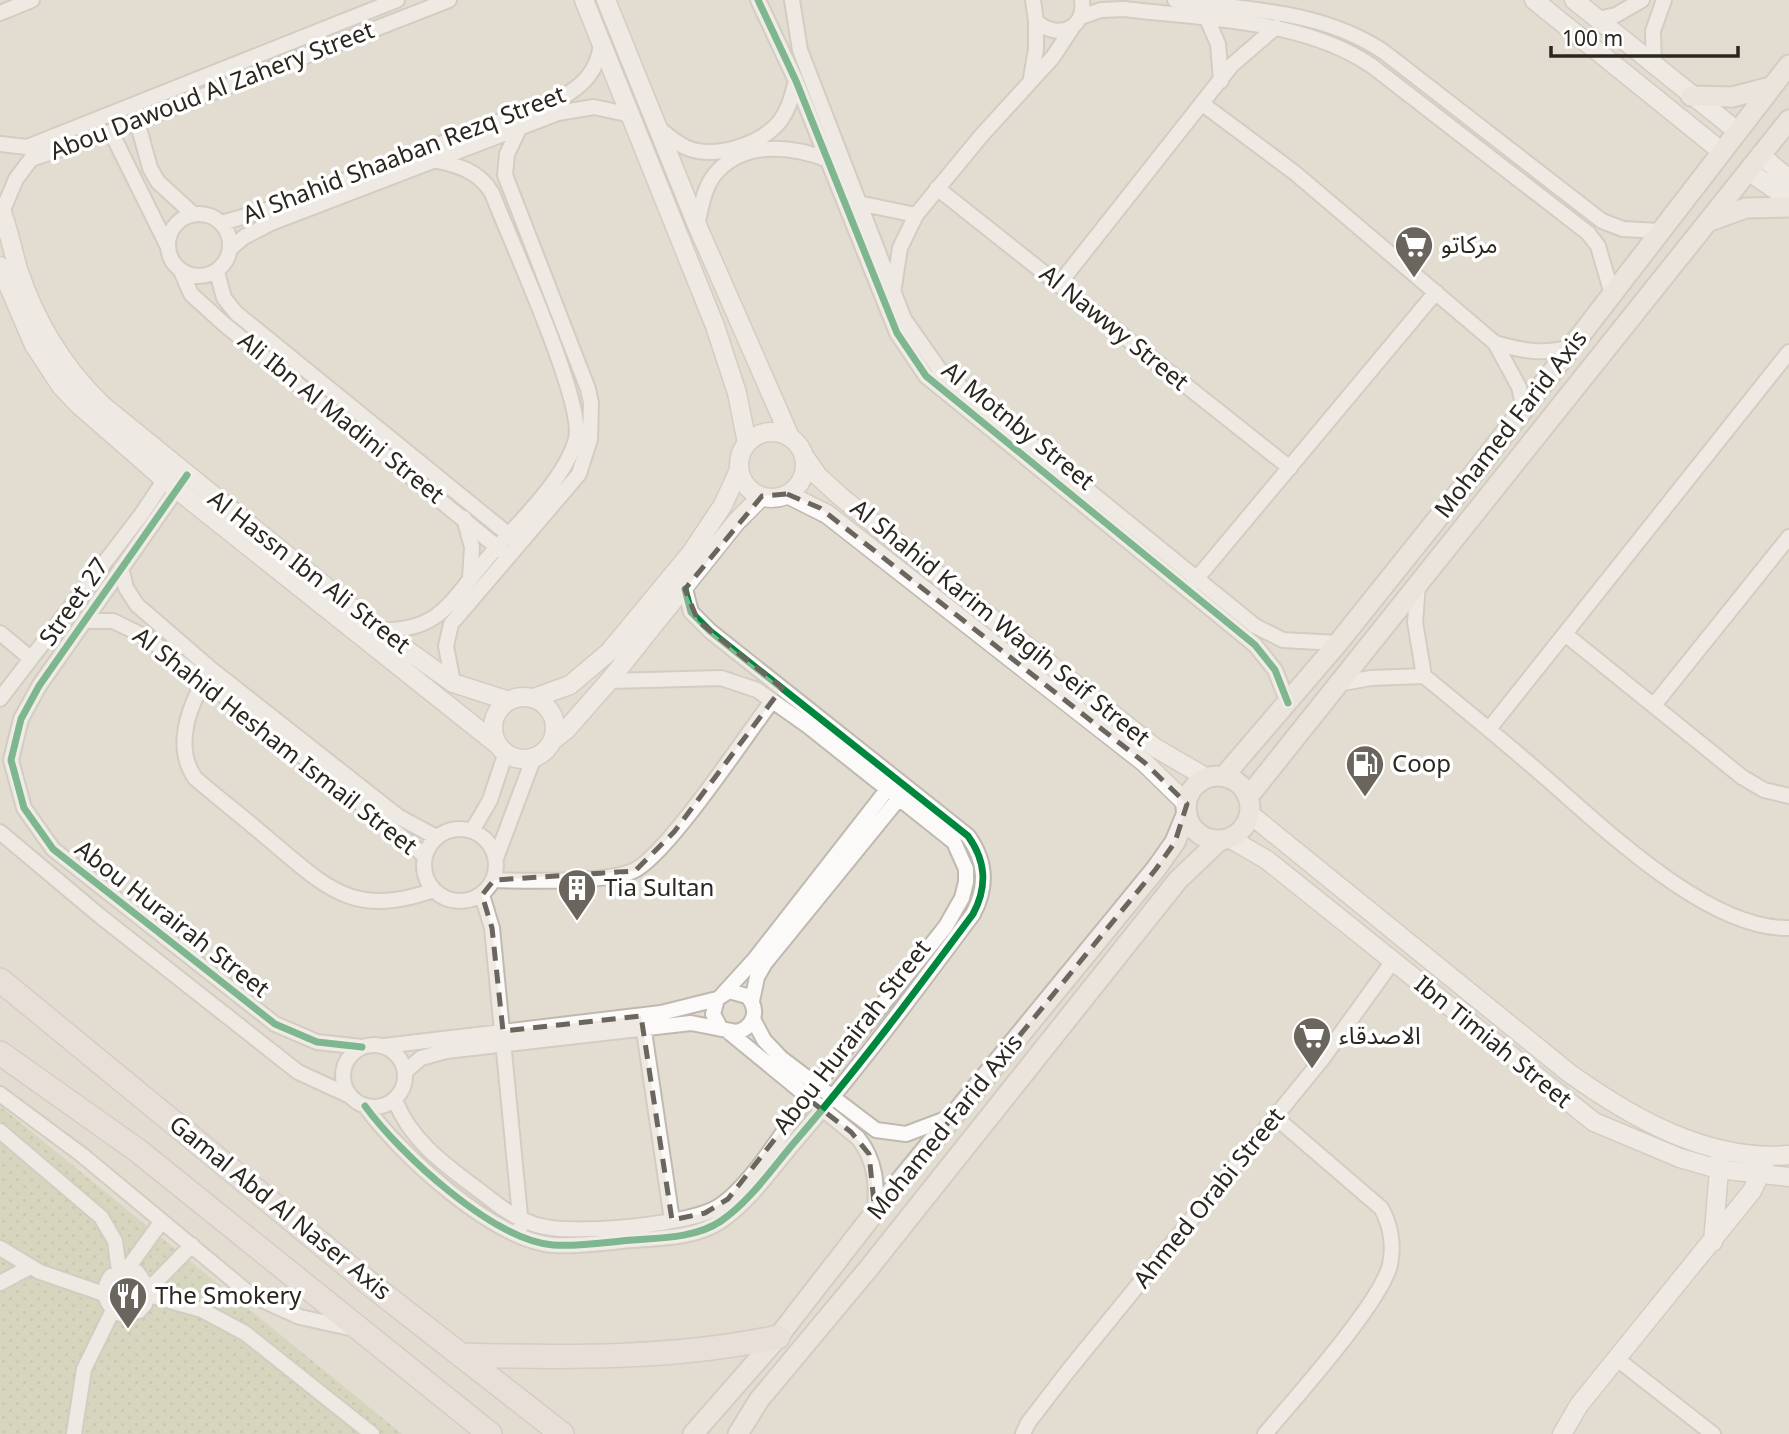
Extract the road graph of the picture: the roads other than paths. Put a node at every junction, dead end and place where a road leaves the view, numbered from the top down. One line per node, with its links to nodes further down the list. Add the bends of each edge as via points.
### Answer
1 (32, 0): 15 (street)
2 (449, 0): 33 (street, Abou Dawoud Al Zahery Street)
3 (584, 0): 22 (street)
4 (606, 0): 35 (street)
5 (758, 0): 26 (street, Al Motnby Street)
6 (792, 0): 48 (street, Al Motnby Street, via 800,50)
7 (1033, 0): 19 (street)
8 (1082, 0): 20 (street)
9 (1175, 0): 16 (street)
10 (1534, 0): 40 (street)
11 (1574, 0): 18 (street)
12 (1642, 0): 18 (street)
13 (1664, 0): 24 (street, via 1653,31)
14 (394, 1): 41 (street, Abou Dawoud Al Zahery Street)
15 (0, 13)
16 (1278, 14): 21 (street); 51 (street, via 1317,20 1369,42)
17 (1207, 19): 20 (street, via 1124,9 1101,10); 21 (street); 27 (street, via 1218,44)
18 (1598, 19): 24 (street)
19 (1036, 21): 20 (street, via 1053,32); 25 (street)
20 (1076, 22): 25 (street, via 1053,57)
21 (1276, 29): 27 (street, via 1243,54); 56 (street, via 1309,35 1357,55)
22 (601, 45): 31 (street); 38 (street, Al Shahid Shaaban Rezq Street, via 594,71 576,90)
23 (1789, 65): 28 (main road, Mohamed Farid Axis)
24 (1654, 66): 29 (street)
25 (1031, 78): 46 (street)
26 (796, 81): 35 (street, via 779,122 750,142 698,151 684,147); 43 (street, Al Motnby Street)
27 (1221, 81): 30 (street)
28 (1771, 87): 29 (main road, via 1732,97); 36 (main road, Mohamed Farid Axis)
29 (1691, 96): 36 (street)
30 (1204, 105): 64 (street); 66 (street, via 1295,173)
31 (631, 115): 34 (street, Al Shahid Shaaban Rezq Street, via 582,107); 73 (street, via 720,338)
32 (1789, 120): 44 (main road, Mohamed Farid Axis)
33 (138, 121): 37 (street, Abou Dawoud Al Zahery Street); 52 (street, via 158,183)
34 (519, 128): 38 (street, Al Shahid Shaaban Rezq Street); 84 (street, via 507,154 505,175 581,368 592,423 579,474)
35 (658, 128): 57 (street)
36 (1737, 131): 40 (main road, Mohamed Farid Axis)
37 (111, 132): 41 (street, Abou Dawoud Al Zahery Street); 59 (street)
38 (475, 138): 42 (street, Al Shahid Shaaban Rezq Street); 54 (street, Al Shahid Shaaban Rezq Street)
39 (0, 144): 41 (street, Abou Dawoud Al Zahery Street)
40 (1721, 151): 58 (main road, Mohamed Farid Axis)
41 (29, 153): 50 (street, Abou Dawoud Al Zahery Street)
42 (433, 160): 60 (street, Al Shahid Shaaban Rezq Street, via 271,223); 82 (street, via 477,175 492,193 575,405 577,437 571,452)
43 (828, 160): 57 (street, via 784,147 734,160 712,179); 92 (street, Al Motnby Street, via 897,333 926,376)
44 (1754, 163): 45 (street); 47 (street); 55 (main road, Mohamed Farid Axis)
45 (1789, 179)
46 (937, 188): 53 (street); 64 (street, Al Nawwy Street)
47 (1789, 199)
48 (859, 203): 53 (street); 65 (street, Al Motnby Street)
49 (1789, 207): 55 (main road, via 1746,208)
50 (1, 209): 63 (street, Al Hassn Ibn Ali Street)
51 (1586, 210): 56 (street); 58 (street, via 1623,229)
52 (193, 214): 54 (street); 59 (street, via 174,226)
53 (916, 215): 65 (street, via 900,248)
54 (221, 223): 60 (street)
55 (1706, 223): 90 (main road, Mohamed Farid Axis)
56 (1575, 224): 67 (street, via 1598,246)
57 (697, 225): 72 (street)
58 (1660, 230): 67 (main road, Mohamed Farid Axis)
59 (168, 247): 61 (street)
60 (231, 248): 62 (street)
61 (181, 271): 62 (street, via 199,277); 80 (street, Ali Ibn Al Madini Street, via 191,293 224,324)
62 (217, 272): 82 (street, Ali Ibn Al Madini Street, via 224,298 236,313)
63 (6, 273): 77 (street, Al Hassn Ibn Ali Street, via 34,345 61,386 99,424)
64 (1059, 284): 75 (street, Al Nawwy Street)
65 (894, 291): 88 (street, Al Motnby Street, via 911,331 945,375)
66 (1436, 292): 68 (street); 75 (street)
67 (1612, 293): 69 (main road, Mohamed Farid Axis)
68 (1495, 343): 69 (street, via 1530,352); 71 (street, via 1519,387)
69 (1571, 347): 71 (main road, Mohamed Farid Axis)
70 (1789, 352): 96 (street)
71 (1524, 408): 97 (main road, Mohamed Farid Axis)
72 (790, 437): 73 (street, via 767,432); 74 (street)
73 (747, 443): 76 (street)
74 (804, 456): 78 (street, via 802,478); 115 (street, Al Shahid Karim Wagih Seif Street, via 841,497 1154,747)
75 (1290, 468): 88 (street)
76 (739, 470): 79 (street, via 751,491); 104 (street, via 723,505 691,553 609,653 570,685)
77 (176, 477): 81 (street, Street 27); 94 (street, Al Hassn Ibn Ali Street); 112 (street, Al Hassn Ibn Ali Street)
78 (787, 494): 79 (street); 119 (street, Al Shahid Karim Wagih Seif Street, via 827,514 1145,763)
79 (762, 496): 91 (street)
80 (464, 516): 85 (street, Ali Ibn Al Madini Street); 89 (street, via 472,547)
81 (146, 520): 87 (street, Street 27); 98 (street, Street 27)
82 (509, 534): 84 (street, Ali Ibn Al Madini Street); 85 (street)
83 (1789, 537): 109 (street)
84 (521, 544): 86 (street)
85 (498, 547): 86 (street, Ali Ibn Al Madini Street); 89 (street)
86 (510, 557): 102 (street, via 451,624 446,646)
87 (121, 568): 93 (street, Street 27); 99 (street, Al Shahid Hesham Ismail Street, via 137,605)
88 (1198, 576): 92 (street); 97 (street, Al Motnby Street, via 1268,635 1296,643)
89 (470, 579): 94 (street, via 427,624)
90 (1418, 585): 100 (street, via 1415,622); 103 (main road, Mohamed Farid Axis)
91 (685, 589): 101 (street); 116 (street, Abou Hurairah Street, via 691,611 704,626)
92 (1188, 590): 108 (street, Al Motnby Street, via 1265,656)
93 (85, 621): 99 (street, Al Shahid Hesham Ismail Street, via 113,621 137,631); 114 (street, Street 27, via 21,719)
94 (379, 630): 102 (street, Al Hassn Ibn Ali Street)
95 (0, 633): 98 (street)
96 (1565, 634): 109 (street); 110 (street)
97 (1338, 643): 108 (main road, Mohamed Farid Axis)
98 (29, 657): 105 (street, Street 27)
99 (207, 675): 122 (street, Al Shahid Hesham Ismail Street, via 399,817); 124 (street, Al Shahid Hesham Ismail Street); 127 (street, via 192,706 186,734 184,753 195,778 338,892 359,900 389,902)
100 (1424, 676): 103 (street); 110 (street)
101 (609, 681): 107 (street, Abou Hurairah Street, via 721,678 741,683); 111 (street)
102 (453, 683): 106 (street, Al Hassn Ibn Ali Street)
103 (1337, 684): 118 (main road, Mohamed Farid Axis)
104 (534, 698): 106 (street); 111 (street, via 553,716)
105 (0, 699)
106 (509, 701): 112 (street, via 493,725)
107 (772, 701): 116 (street, Abou Hurairah Street); 126 (street, via 674,832 635,871 543,881)
108 (1288, 703): 115 (main road, Mohamed Farid Axis)
109 (1654, 705): 117 (street, via 1742,777 1763,790)
110 (1489, 729): 129 (street, via 1619,841 1697,898 1752,923)
111 (552, 741): 113 (street)
112 (502, 748): 113 (street, via 522,758); 120 (street, via 489,800)
113 (534, 757): 125 (street)
114 (6, 762): 139 (street, Abou Hurairah Street, via 28,815 65,860 275,1024 317,1042)
115 (1215, 777): 118 (main road, via 1234,780); 119 (main road, via 1193,788)
116 (898, 788): 132 (street); 133 (street, via 765,963); 142 (street, Abou Hurairah Street, via 954,842 966,869 962,898 946,926); 146 (street, Abou Hurairah Street, via 968,836 981,860 983,888 973,914)
117 (1789, 796)
118 (1249, 805): 123 (main road, via 1242,829); 151 (street, Ibn Timiah Street, via 1578,1080 1655,1126)
119 (1187, 808): 123 (main road, via 1195,829 1210,839); 149 (main road, Mohamed Farid Axis, via 1175,842 1156,869)
120 (472, 831): 122 (street, via 453,829); 125 (street, via 488,841)
121 (0, 832): 144 (street, Abou Hurairah Street, via 298,1072)
122 (436, 837): 124 (street)
123 (1224, 839): 130 (street, Ibn Timiah Street, via 1267,860); 180 (main road, Mohamed Farid Axis, via 1187,868 759,1400)
124 (425, 856): 127 (street, via 425,875)
125 (496, 858): 126 (street)
126 (494, 880): 128 (street)
127 (434, 890): 128 (street, via 457,901)
128 (482, 895): 137 (street, via 492,928)
129 (1789, 928)
130 (1393, 961): 148 (street, Ahmed Orabi Street); 154 (street, Ibn Timiah Street, via 1594,1122)
131 (0, 980): 173 (main road, Gamal Abd Al Naser Axis)
132 (720, 996): 133 (street, via 736,991); 135 (street, via 713,1014); 137 (street, via 668,1012)
133 (752, 1001): 134 (street)
134 (754, 1019): 135 (street, via 744,1030); 142 (street, via 772,1049)
135 (725, 1030): 136 (street, via 691,1024); 142 (street)
136 (644, 1031): 137 (street); 159 (street)
137 (504, 1038): 138 (street); 141 (street, via 432,1054); 158 (street)
138 (384, 1046): 139 (street); 141 (street, via 398,1056)
139 (362, 1047): 144 (street, via 344,1068)
140 (0, 1053): 171 (main road, Gamal Abd Al Naser Axis, via 137,1150)
141 (405, 1071): 145 (street, via 402,1092)
142 (812, 1092): 146 (street); 159 (street, Abou Hurairah Street, via 728,1199 705,1213)
143 (0, 1094): 160 (street)
144 (348, 1095): 147 (street)
145 (395, 1100): 147 (street, via 381,1107); 158 (street, Abou Hurairah Street, via 420,1142)
146 (827, 1104): 149 (street, via 886,1133 916,1132); 157 (street, via 869,1154 876,1182); 161 (street, Abou Hurairah Street, via 744,1201 718,1223 664,1237 566,1245)
147 (365, 1106): 161 (street, Abou Hurairah Street, via 408,1155 491,1221)
148 (1275, 1116): 181 (street, Ahmed Orabi Street, via 1068,1371); 182 (street, via 1381,1208 1389,1226 1391,1256 1385,1279 1359,1317)
149 (952, 1117): 157 (main road, Mohamed Farid Axis)
150 (0, 1131): 166 (street, via 101,1217 115,1241)
151 (1722, 1149): 152 (street, Ibn Timiah Street); 154 (street)
152 (1767, 1155): 153 (street, Ibn Timiah Street); 155 (street)
153 (1789, 1155)
154 (1718, 1169): 155 (street, Ibn Timiah Street); 162 (street)
155 (1761, 1175): 156 (street, Ibn Timiah Street); 162 (street)
156 (1789, 1177)
157 (875, 1212): 172 (main road, Mohamed Farid Axis)
158 (521, 1220): 159 (street, Abou Hurairah Street, via 578,1230); 161 (street)
159 (672, 1220)
160 (162, 1221): 163 (street); 166 (street)
161 (520, 1237)
162 (1713, 1242): 174 (street)
163 (192, 1245): 168 (street); 171 (street, via 263,1302 308,1320)
164 (0, 1248): 165 (street)
165 (30, 1267): 167 (street); 169 (street)
166 (123, 1270): 168 (street, via 137,1272); 169 (street, via 111,1276)
167 (0, 1283)
168 (149, 1292): 170 (street, via 139,1311 121,1314); 177 (street, via 202,1310 245,1333)
169 (104, 1294): 170 (street)
170 (113, 1310): 176 (street, via 84,1369)
171 (360, 1330): 175 (main road, Gamal Abd Al Naser Axis)
172 (778, 1337): 173 (main road, via 649,1352); 179 (main road, Mohamed Farid Axis)
173 (462, 1355): 178 (main road, Gamal Abd Al Naser Axis)
174 (1616, 1359): 183 (street); 184 (street)
175 (483, 1430)
176 (74, 1434)
177 (372, 1434)
178 (562, 1434)
179 (692, 1434)
180 (738, 1434)
181 (1023, 1434)
182 (1265, 1434)
183 (1562, 1434)
184 (1713, 1434)

